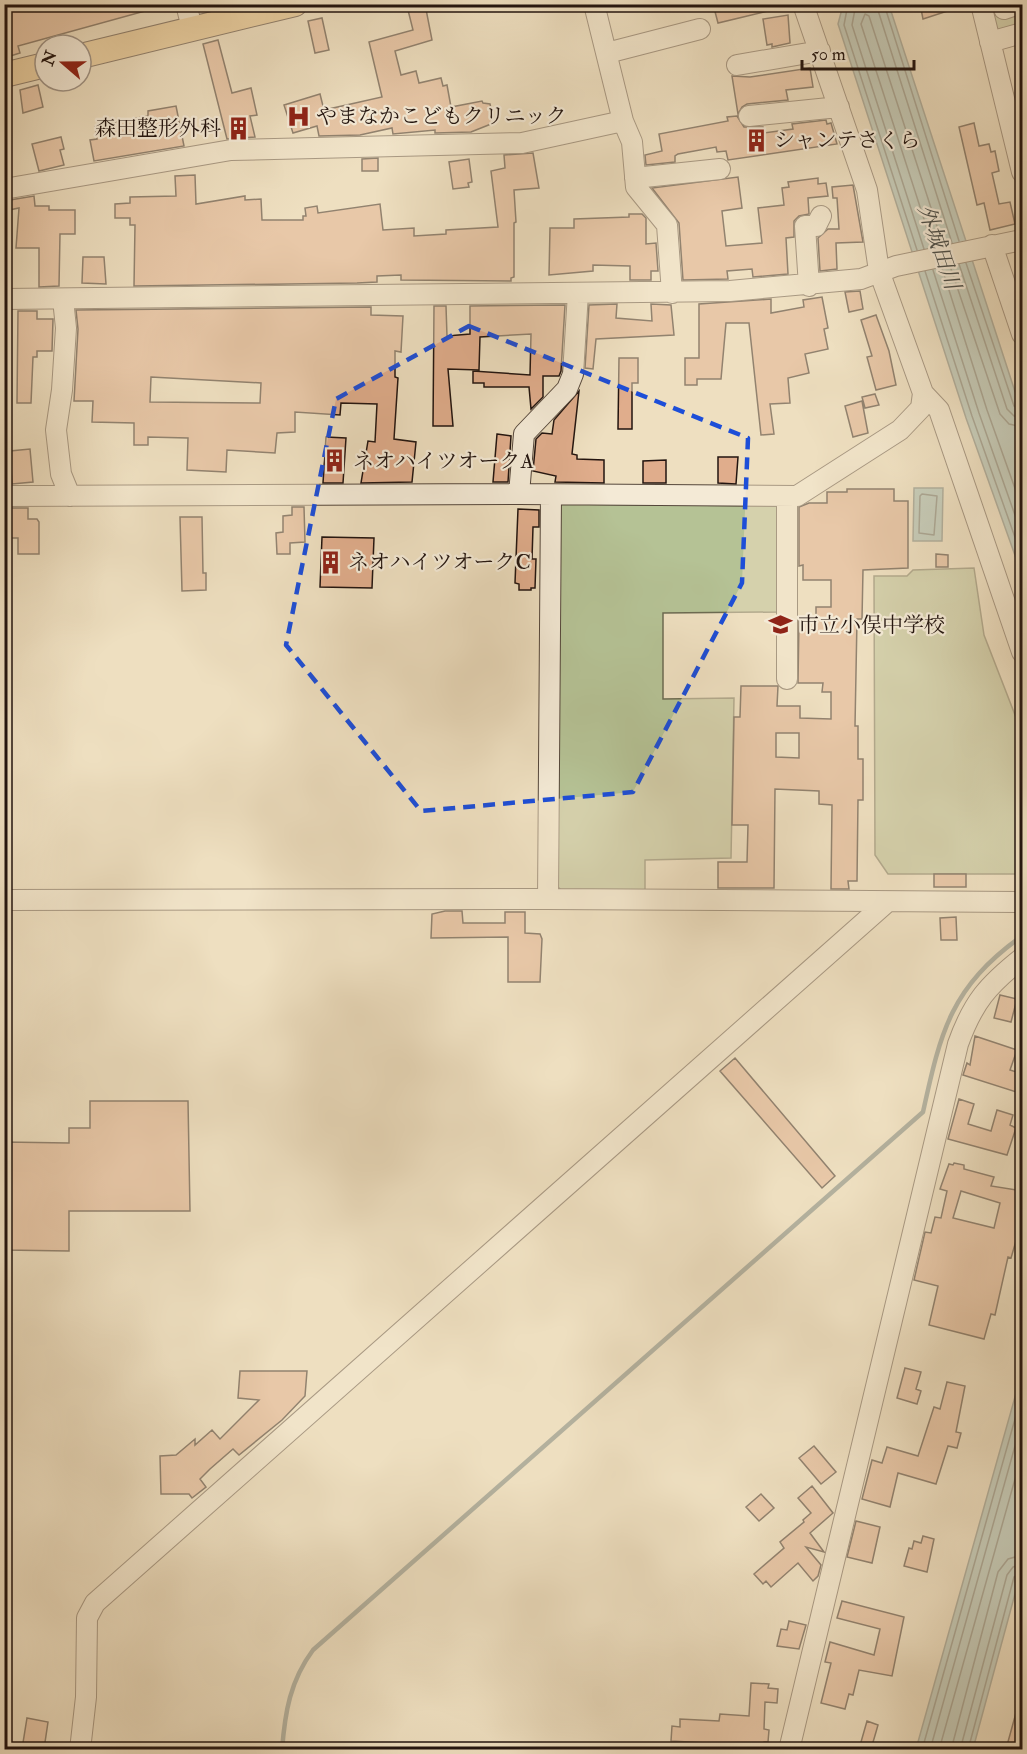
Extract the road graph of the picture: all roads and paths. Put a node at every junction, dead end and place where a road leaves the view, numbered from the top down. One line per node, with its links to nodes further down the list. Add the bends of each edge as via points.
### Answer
1 (186, 4): 6 (street)
2 (295, 4): 6 (main road)
3 (594, 4): 12 (street)
4 (803, 4): 10 (street)
5 (981, 4): 9 (street)
6 (192, 28): 11 (main road)
7 (699, 29): 12 (street)
8 (1023, 33): 9 (street)
9 (990, 42): 20 (street)
10 (820, 51): 13 (street); 16 (street)
11 (93, 53)
12 (607, 53): 18 (street)
13 (737, 65)
14 (33, 68): 15 (main road)
15 (4, 75)
16 (839, 107): 17 (street); 26 (street, via 867,190)
17 (749, 116)
18 (623, 121): 21 (street, via 632,142); 22 (street, via 522,143 231,150)
19 (720, 169): 21 (street)
20 (1023, 172)
21 (635, 178): 29 (street, via 636,187 668,225)
22 (4, 189)
23 (821, 216): 27 (street, via 816,226 805,226)
24 (1023, 240): 25 (street)
25 (988, 246): 26 (street); 32 (street)
26 (887, 277): 27 (street); 33 (street)
27 (809, 286): 29 (street)
28 (578, 293): 29 (street); 31 (street); 34 (street, via 573,374 567,389 524,434)
29 (672, 293)
30 (4, 299): 31 (street)
31 (63, 299): 37 (street, via 66,328 56,430 62,474)
32 (1023, 334)
33 (923, 393): 38 (street, via 921,408 900,430 797,496); 39 (street, via 939,410)
34 (519, 494): 35 (street); 37 (street)
35 (551, 495): 38 (street); 41 (street)
36 (4, 496): 37 (street)
37 (70, 496)
38 (787, 497): 40 (street)
39 (1023, 652)
40 (787, 679)
41 (548, 899): 42 (street); 44 (street)
42 (4, 900)
43 (1023, 902): 44 (street)
44 (886, 903): 46 (street, via 95,1603 87,1618)
45 (1023, 958): 47 (street, via 984,991 958,1044)
46 (81, 1749)
47 (789, 1749)

